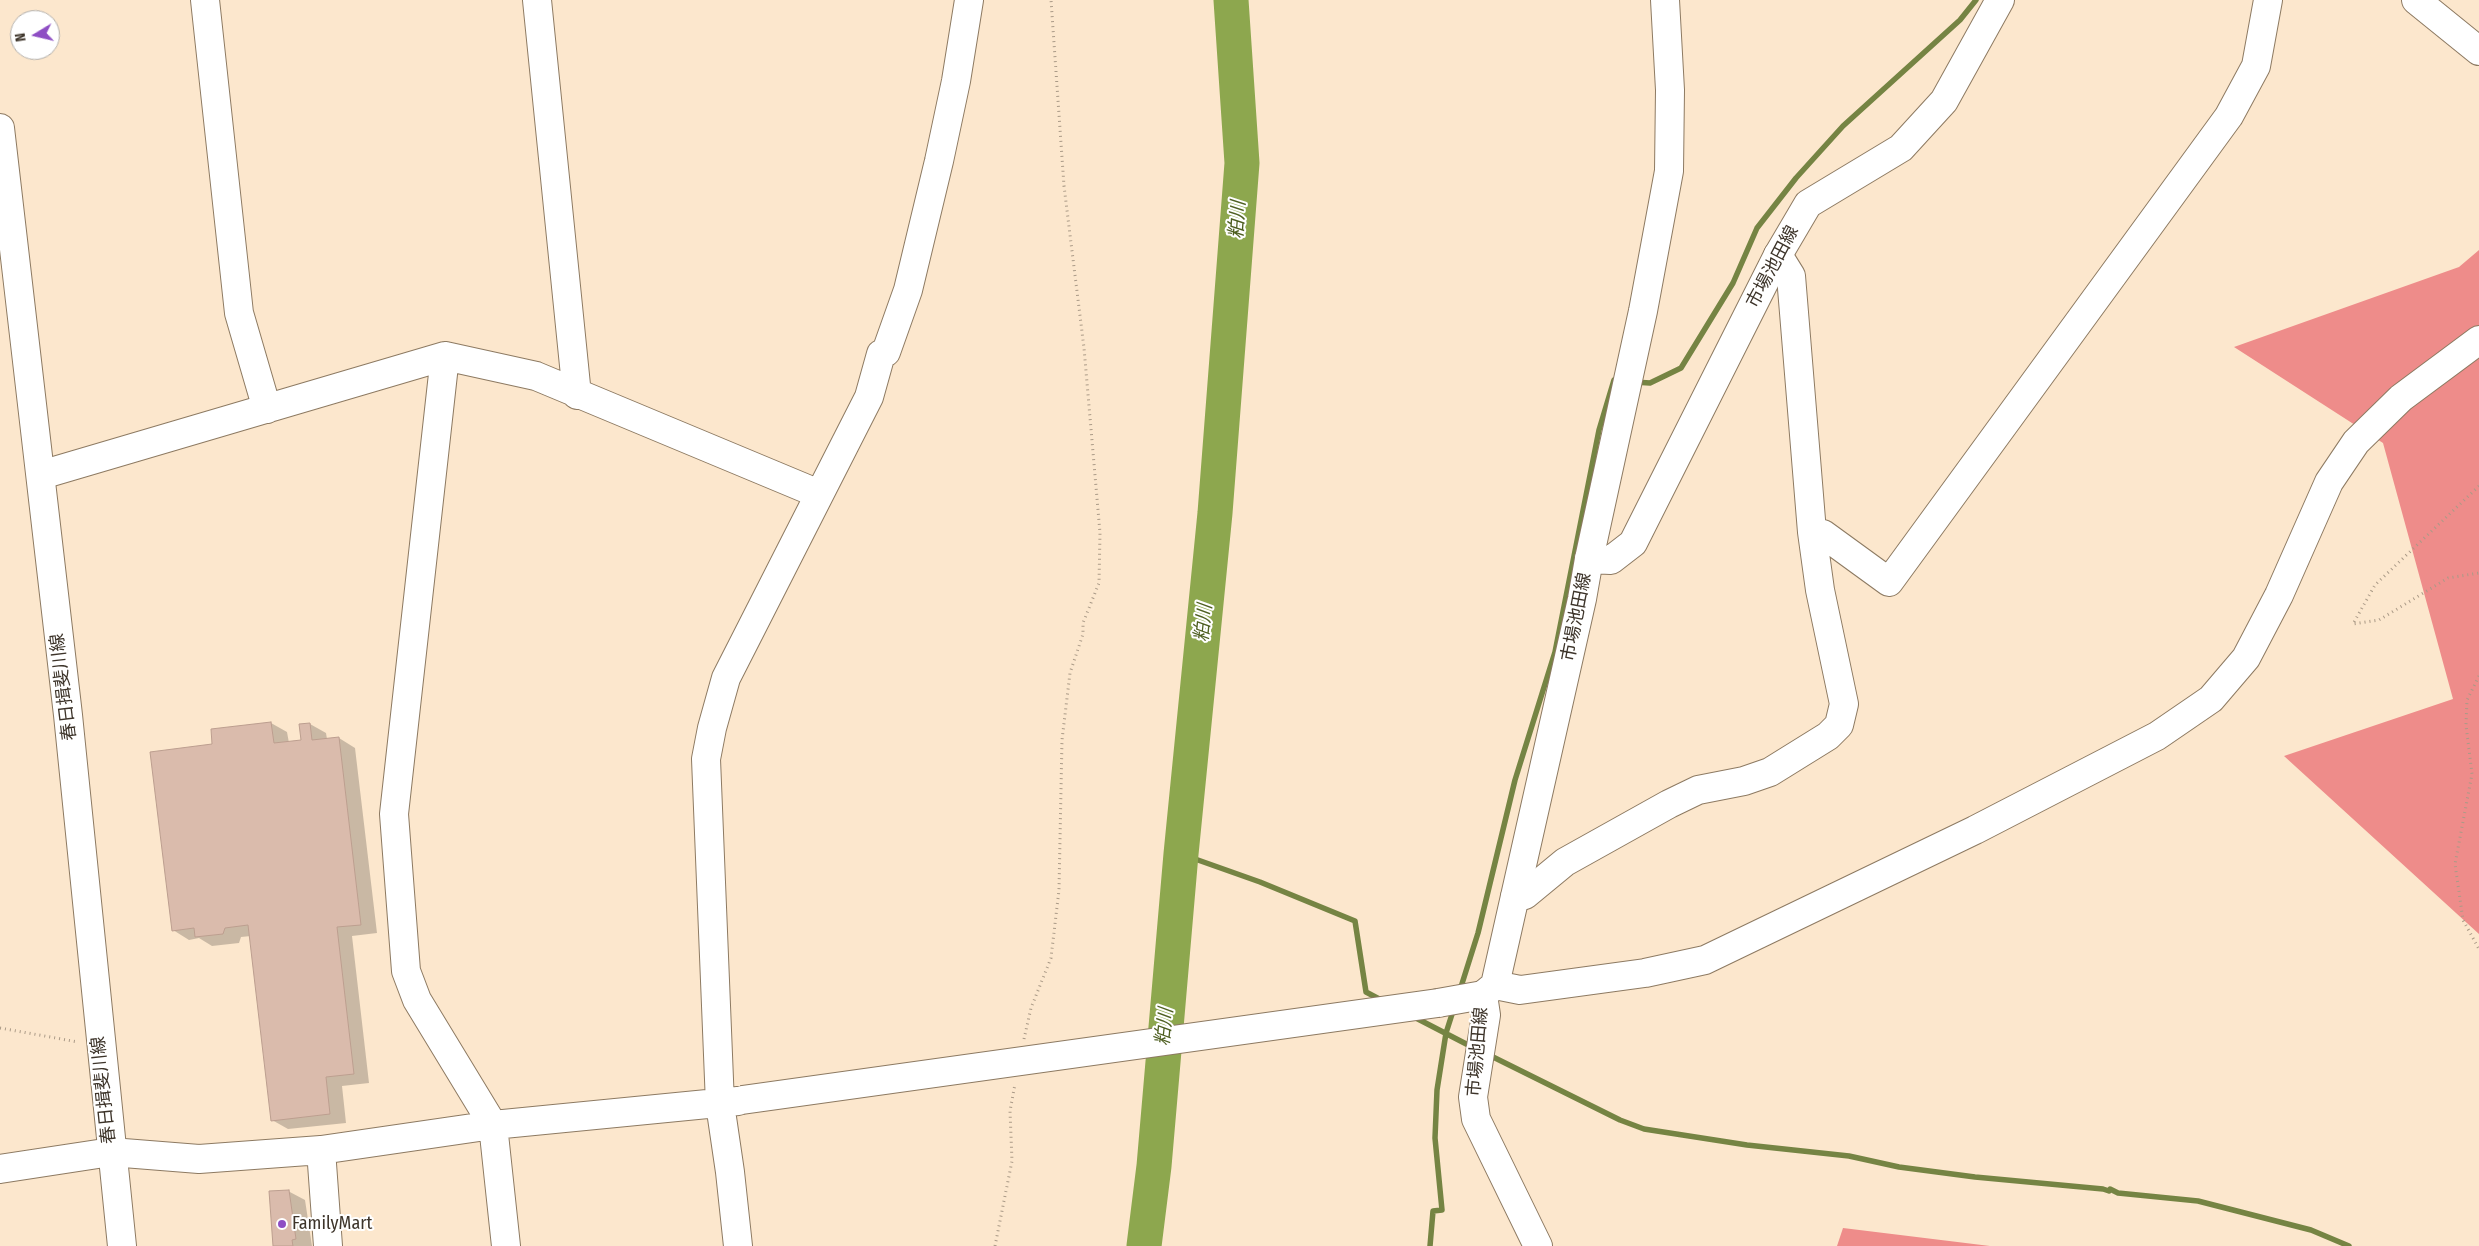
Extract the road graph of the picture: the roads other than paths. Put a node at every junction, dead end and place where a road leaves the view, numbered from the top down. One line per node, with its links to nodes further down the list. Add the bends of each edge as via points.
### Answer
1 (205, 0): 14 (street, via 239,313)
2 (538, 0): 13 (street)
3 (969, 0): 16 (street, via 956,81 908,290 886,352 881,354 869,397)
4 (1665, 0): 18 (street, via 1670,90 1669,171)
5 (2000, 0): 10 (street, 市場池田線, via 1944,101 1900,148 1808,204)
6 (2268, 0): 17 (street, via 2256,66 2228,116 1889,582 1823,534)
7 (2416, 0): 8 (street)
8 (2479, 51)
9 (0, 128): 15 (street, 春日揖斐川線)
10 (1778, 255): 17 (street, via 1791,276); 18 (street, 市場池田線, via 1633,543 1611,560)
11 (2479, 340): 20 (street, via 2401,398 2356,442 2329,482 2280,595 2246,658 2210,699 2157,736 1975,830 1706,960 1645,973 1520,990)
12 (445, 356): 13 (street, via 536,376); 14 (street); 22 (street, via 394,814 406,971 417,1000)
13 (577, 395): 16 (street)
14 (267, 409): 15 (street)
15 (40, 475): 24 (street, 春日揖斐川線, via 68,716)
16 (819, 494): 21 (street, via 726,678 706,759)
17 (1812, 532): 19 (street, via 1820,590 1844,704 1839,726 1770,772 1698,790 1669,804 1565,862 1525,895)
18 (1589, 559): 19 (street, 市場池田線)
19 (1515, 896): 20 (street, 市場池田線)
20 (1489, 990): 21 (street, bridge, via 1438,1003); 30 (street, 市場池田線, via 1473,1097 1476,1119)
21 (731, 1102): 22 (street); 29 (street, via 730,1172)
22 (493, 1125): 23 (street); 28 (street)
23 (321, 1150): 24 (street, via 199,1159); 27 (street)
24 (110, 1152): 25 (street); 26 (street, 春日揖斐川線)
25 (0, 1169)
26 (122, 1246)
27 (328, 1246)
28 (506, 1246)
29 (738, 1246)
30 (1538, 1246)

